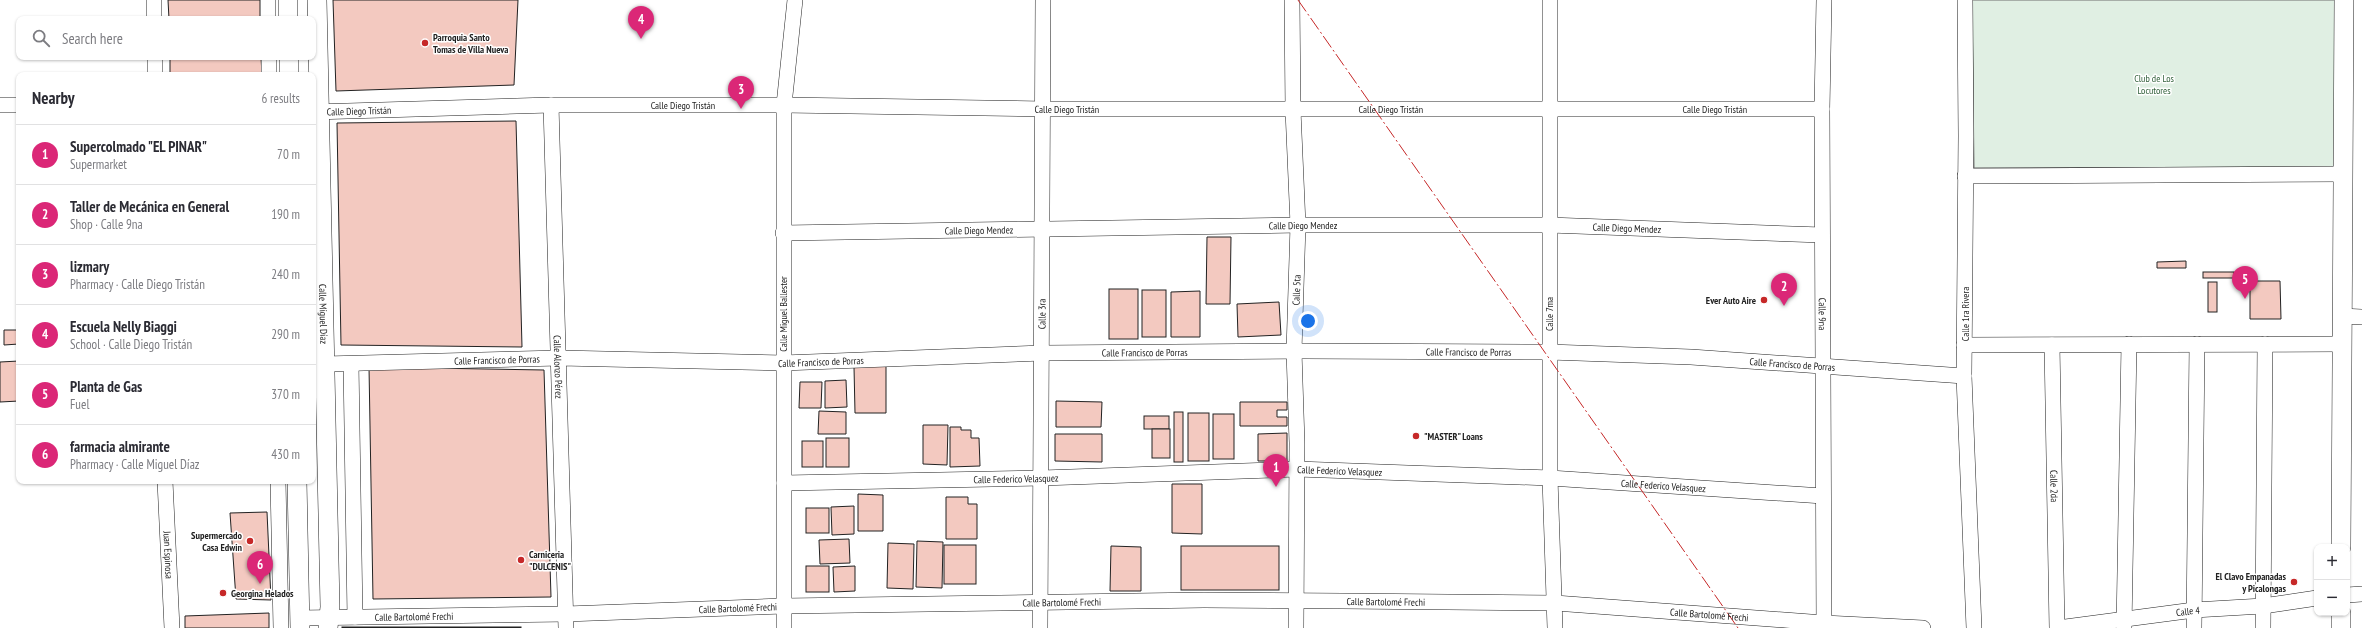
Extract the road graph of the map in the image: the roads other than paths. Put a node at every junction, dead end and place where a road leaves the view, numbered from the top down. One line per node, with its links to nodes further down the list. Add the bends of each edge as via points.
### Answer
1 (154, 0): 12 (street)
2 (268, 0): 13 (street)
3 (288, 0): 14 (street)
4 (317, 0): 29 (street, Calle Miguel Díaz)
5 (795, 0): 24 (street, Calle Miguel Ballester)
6 (1043, 0): 25 (street, Calle 3ra)
7 (1292, 0): 28 (street, Calle 5ta)
8 (1550, 0): 26 (street, Calle 7ma)
9 (1824, 0): 27 (street, Calle 9na)
10 (1965, 0): 31 (street, Calle 1ra Rivera)
11 (2344, 0): 30 (street)
12 (154, 16)
13 (268, 16)
14 (288, 16)
15 (155, 60): 18 (street)
16 (269, 60): 19 (street)
17 (289, 60): 20 (street)
18 (155, 72)
19 (269, 72)
20 (289, 72)
21 (0, 105): 22 (street)
22 (16, 105)
23 (551, 105): 24 (street, Calle Diego Tristán); 29 (street, Calle Diego Tristán); 48 (street, Calle Alonzo Pérez)
24 (784, 105): 25 (street, Calle Diego Tristán); 35 (street, Calle Miguel Ballester)
25 (1043, 109): 28 (street, Calle Diego Tristán); 34 (street, Calle 3ra)
26 (1550, 109): 27 (street, Calle Diego Tristán); 28 (street, Calle Diego Tristán); 33 (street, Calle 7ma)
27 (1822, 109): 36 (street, Calle 9na)
28 (1293, 110): 32 (street, Calle 5ta)
29 (316, 112): 50 (street, Calle Miguel Díaz)
30 (2342, 174): 31 (street); 37 (street)
31 (1965, 176): 44 (street, Calle 1ra Rivera)
32 (1298, 225): 33 (street, Calle Diego Mendez); 34 (street, Calle Diego Mendez); 45 (street, Calle 5ta)
33 (1549, 225): 36 (street, Calle Diego Mendez); 46 (street, Calle 7ma)
34 (1043, 229): 35 (street, Calle Diego Mendez); 47 (street, Calle 3ra)
35 (783, 233): 49 (street, Calle Miguel Ballester)
36 (1822, 235): 52 (street, Calle 9na)
37 (2341, 316): 38 (street); 42 (street)
38 (2362, 317)
39 (2129, 344): 40 (street); 43 (street); 78 (street)
40 (2197, 344): 41 (street); 71 (street)
41 (2265, 344): 42 (street); 70 (street)
42 (2341, 344): 62 (street)
43 (2052, 345): 44 (street); 88 (street, Calle 2da)
44 (1964, 346): 53 (street, Calle 1ra Rivera)
45 (1294, 351): 46 (street, Calle Francisco de Porras); 47 (street, Calle Francisco de Porras); 54 (street, Calle 5ta)
46 (1549, 352): 52 (street, Calle Francisco de Porras, via 1691,357); 56 (street, Calle 7ma)
47 (1043, 353): 49 (street, Calle Francisco de Porras); 55 (street, Calle 3ra)
48 (560, 358): 49 (street, Calle Francisco de Porras); 51 (street, Calle Francisco de Porras); 75 (street, Calle Alonzo Pérez)
49 (783, 363): 57 (street, Calle Miguel Ballester)
50 (325, 364): 51 (street, Calle Francisco de Porras); 77 (street, Calle Miguel Díaz, via 330,608)
51 (351, 364): 73 (street)
52 (1823, 367): 53 (street, Calle Francisco de Porras); 61 (street, Calle 9na)
53 (1964, 376): 87 (street, Calle 1ra Rivera)
54 (1296, 469): 55 (street, Calle Federico Velasquez); 56 (street, Calle Federico Velasquez); 66 (street, Calle 5ta)
55 (1042, 478): 57 (street, Calle Federico Velasquez); 67 (street, Calle 3ra)
56 (1550, 478): 61 (street, Calle Federico Velasquez); 68 (street, Calle 7ma)
57 (784, 483): 69 (street, Calle Miguel Ballester)
58 (165, 484): 80 (street, Juan Espinosa)
59 (278, 484): 81 (street)
60 (297, 484): 76 (street)
61 (1823, 496): 79 (street, Calle 9na)
62 (2341, 544)
63 (2362, 594): 64 (street)
64 (2350, 595)
65 (2314, 598): 70 (street, Calle 4)
66 (1296, 601): 67 (street, Calle Bartolomé Frechi); 68 (street, Calle Bartolomé Frechi); 84 (street, Calle 5ta)
67 (1040, 602): 69 (street, Calle Bartolomé Frechi); 83 (street, Calle 3ra)
68 (1555, 603): 79 (street, Calle Bartolomé Frechi); 85 (street, Calle 7ma)
69 (784, 606): 75 (street, Calle Bartolomé Frechi); 82 (street, Calle Miguel Ballester)
70 (2263, 606): 71 (street, Calle 4); 90 (street)
71 (2194, 610): 78 (street, Calle 4); 89 (street)
72 (2341, 616): 91 (street)
73 (355, 617): 74 (street, Calle Bartolomé Frechi); 77 (street, Calle Bartolomé Frechi)
74 (537, 621): 75 (street, Calle Bartolomé Frechi)
75 (566, 621)
76 (300, 623): 77 (street, Calle Bartolomé Frechi)
77 (327, 623)
78 (2124, 624): 88 (street, Calle 4)
79 (1824, 626): 86 (street)
80 (172, 628)
81 (281, 628)
82 (784, 628)
83 (1040, 628)
84 (1296, 628)
85 (1555, 628)
86 (1924, 628)
87 (1974, 628)
88 (2058, 628)
89 (2194, 628)
90 (2263, 628)
91 (2341, 628)

